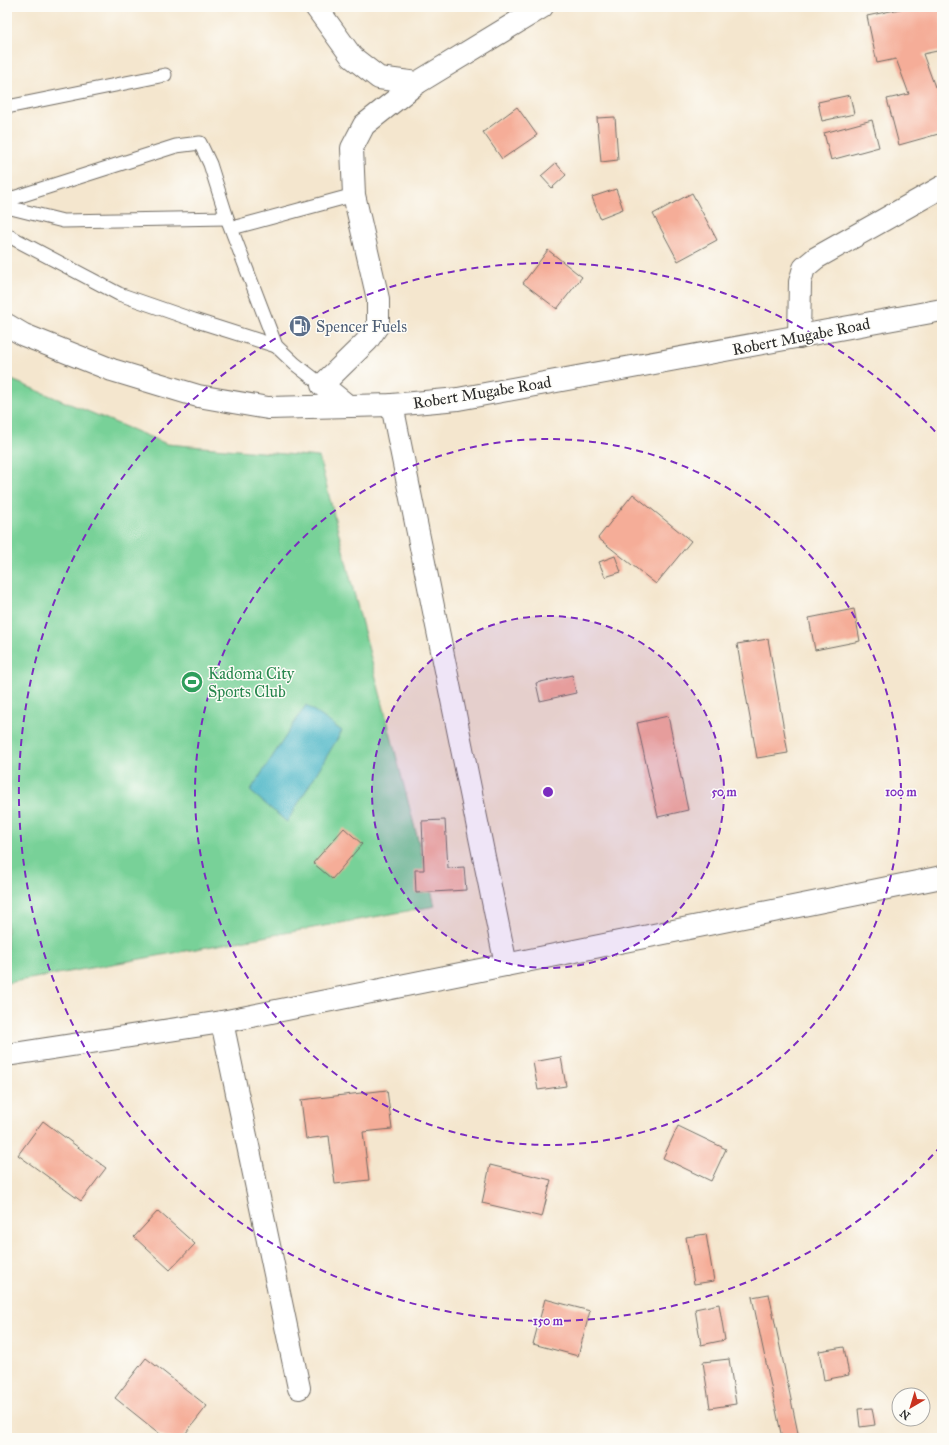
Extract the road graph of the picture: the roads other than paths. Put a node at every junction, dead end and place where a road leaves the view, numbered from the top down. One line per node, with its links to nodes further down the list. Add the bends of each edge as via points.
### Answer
1 (316, 7): 4 (street, via 352,57 374,74 380,78)
2 (542, 7): 4 (street)
3 (165, 75): 5 (lane)
4 (416, 83): 7 (street, via 364,125 352,148)
5 (7, 107)
6 (942, 187): 14 (street, via 816,258 804,268 800,282)
7 (354, 195): 10 (lane); 16 (street, via 378,299 378,325 367,341)
8 (7, 200): 10 (lane, via 176,146 200,143 210,164)
9 (7, 207): 10 (lane, via 64,221)
10 (229, 223): 15 (lane)
11 (7, 235): 15 (lane, via 119,294)
12 (942, 310): 14 (street, Robert Mugabe Road)
13 (7, 324): 18 (street, Robert Mugabe Road, via 24,335 112,370 198,396 268,408)
14 (799, 337): 17 (street, Robert Mugabe Road, via 458,399)
15 (276, 346): 16 (lane)
16 (322, 385): 18 (street)
17 (392, 405): 18 (street, Robert Mugabe Road); 20 (street)
18 (348, 406)
19 (942, 878): 20 (street)
20 (506, 965): 21 (street)
21 (222, 1022): 22 (street); 23 (street)
22 (7, 1055)
23 (299, 1388)

